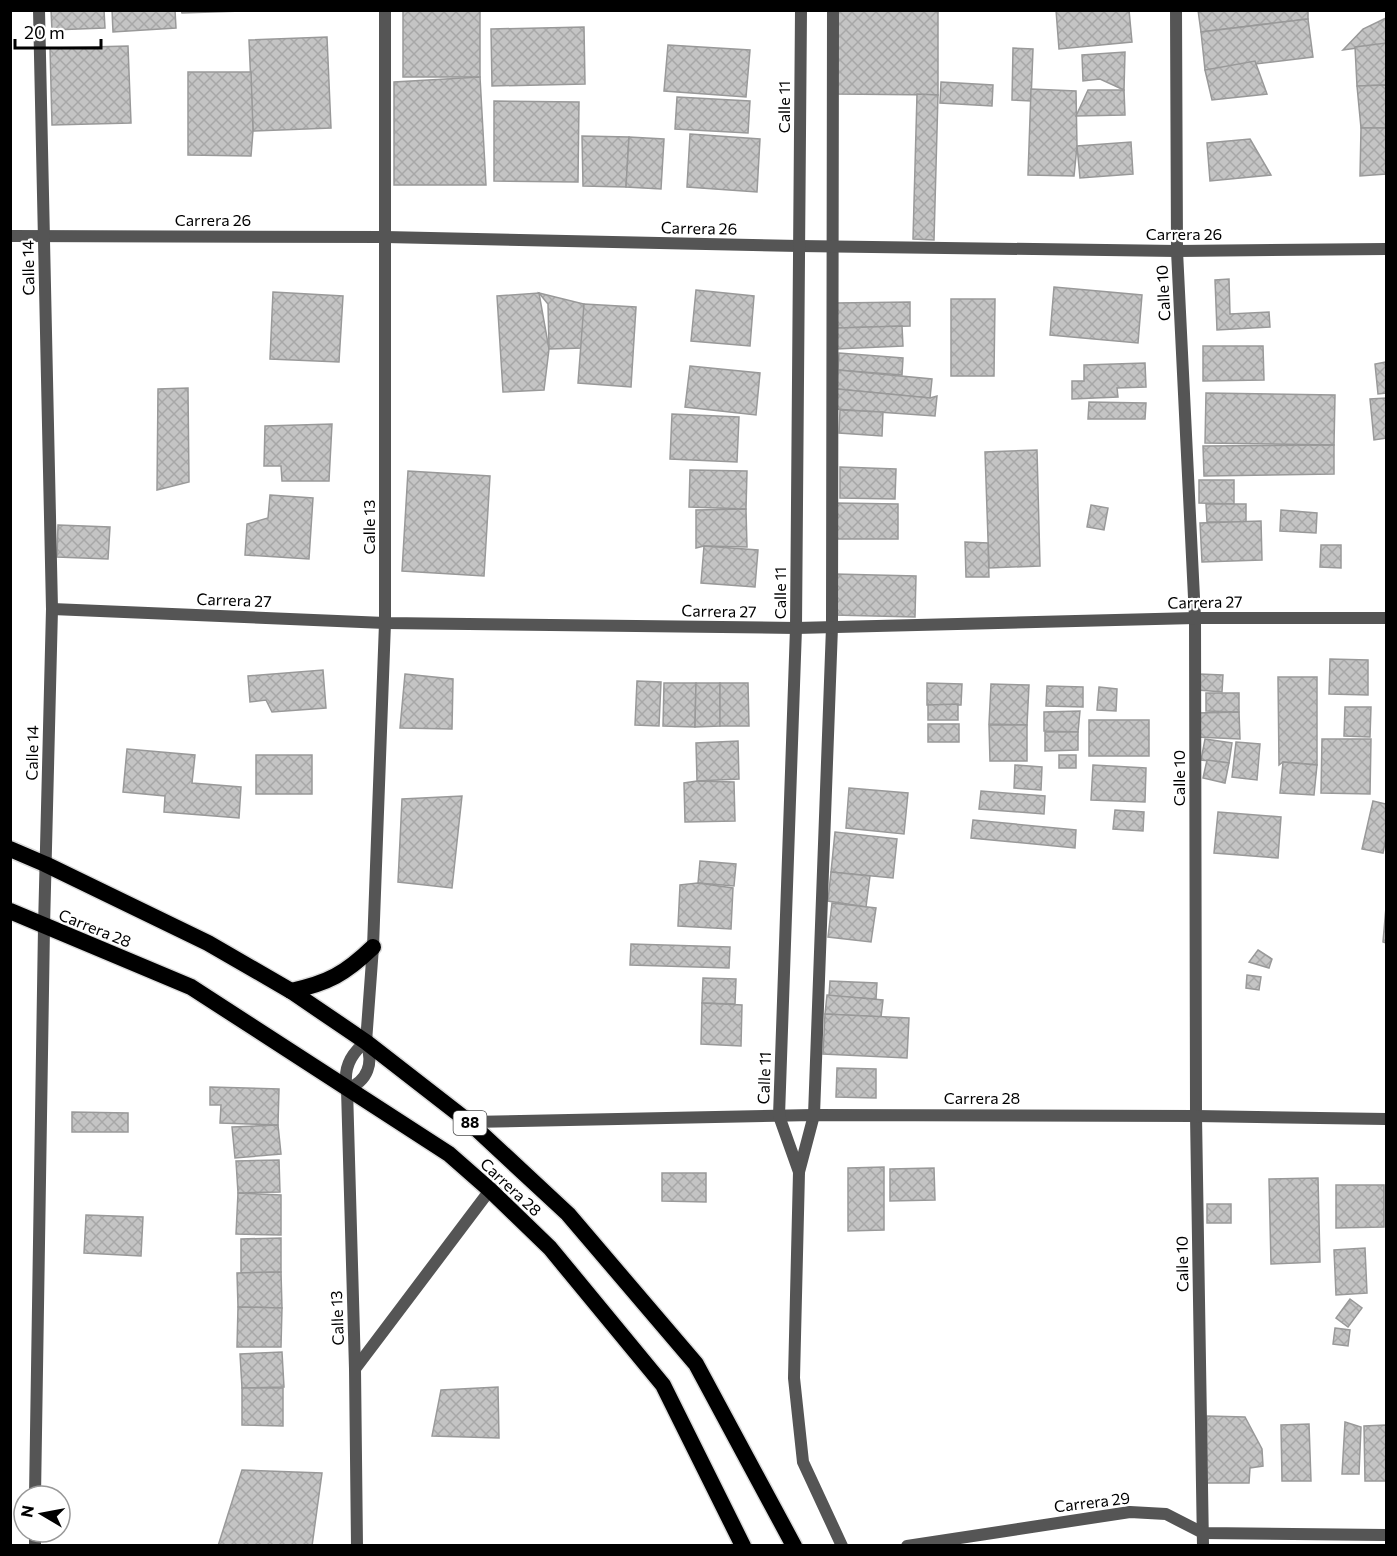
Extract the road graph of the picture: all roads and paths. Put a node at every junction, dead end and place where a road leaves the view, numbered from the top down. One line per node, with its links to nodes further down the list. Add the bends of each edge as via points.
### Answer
1 (39, 10): 7 (street, Calle 14)
2 (386, 10): 8 (street, Calle 13)
3 (801, 10): 9 (street, Calle 11)
4 (833, 10): 10 (street, Calle 11)
5 (1176, 10): 12 (street, Calle 10)
6 (10, 236): 7 (street, Carrera 26)
7 (44, 236): 8 (street, Carrera 26); 13 (street, Calle 14)
8 (385, 237): 9 (street, Carrera 26); 16 (street, Calle 13)
9 (799, 246): 10 (street, Carrera 26); 18 (street, Calle 11)
10 (833, 246): 12 (street, Carrera 26); 17 (street, Calle 11)
11 (1386, 249): 12 (street, Carrera 26)
12 (1177, 251): 14 (street, Calle 10)
13 (52, 609): 16 (street, Carrera 27); 20 (street, Calle 14)
14 (1195, 618): 15 (street, Carrera 27); 17 (street, Carrera 27); 29 (street, Calle 10)
15 (1386, 618)
16 (385, 623): 18 (street, Carrera 27); 23 (street, Calle 13)
17 (832, 627): 18 (street, Carrera 27); 27 (street, Calle 11)
18 (796, 628): 28 (street, Calle 11)
19 (10, 849): 20 (highway, Carrera 28 / 88)
20 (45, 864): 22 (street, Calle 14); 24 (highway, Carrera 28 / 88, via 208,943)
21 (10, 911): 22 (highway, Carrera 28 / 88)
22 (44, 927): 26 (highway, Carrera 28 / 88, via 192,987); 35 (street, Calle 14)
23 (373, 947): 24 (highway, via 336,977); 25 (street, Calle 13)
24 (291, 991): 25 (highway, Carrera 28 / 88)
25 (366, 1042): 26 (street, Calle 13, via 349,1063); 26 (street, Calle 13, via 370,1051 369,1070 356,1086); 31 (highway, Carrera 28 / 88)
26 (348, 1089): 33 (highway, Carrera 28 / 88, via 449,1154); 34 (street, Calle 13)
27 (814, 1115): 28 (street, Carrera 28); 29 (street, Carrera 28); 32 (street, Calle 11)
28 (780, 1116): 31 (street, Carrera 28); 32 (street, Calle 11)
29 (1196, 1116): 30 (street, Carrera 28); 37 (street, Calle 10)
30 (1386, 1119)
31 (469, 1122): 40 (highway, Carrera 28 / 88, via 568,1214 696,1364)
32 (799, 1172): 41 (street, Calle 11, via 794,1378 803,1462)
33 (490, 1190): 34 (street); 39 (highway, Carrera 28 / 88, via 550,1248 663,1385)
34 (355, 1369): 38 (street, Calle 13)
35 (35, 1484)
36 (1386, 1535): 37 (street, Carrera 29)
37 (1203, 1539): 42 (street, Carrera 29, via 1166,1514 1130,1512)
38 (357, 1545)
39 (743, 1545)
40 (794, 1545)
41 (842, 1545)
42 (907, 1545)

